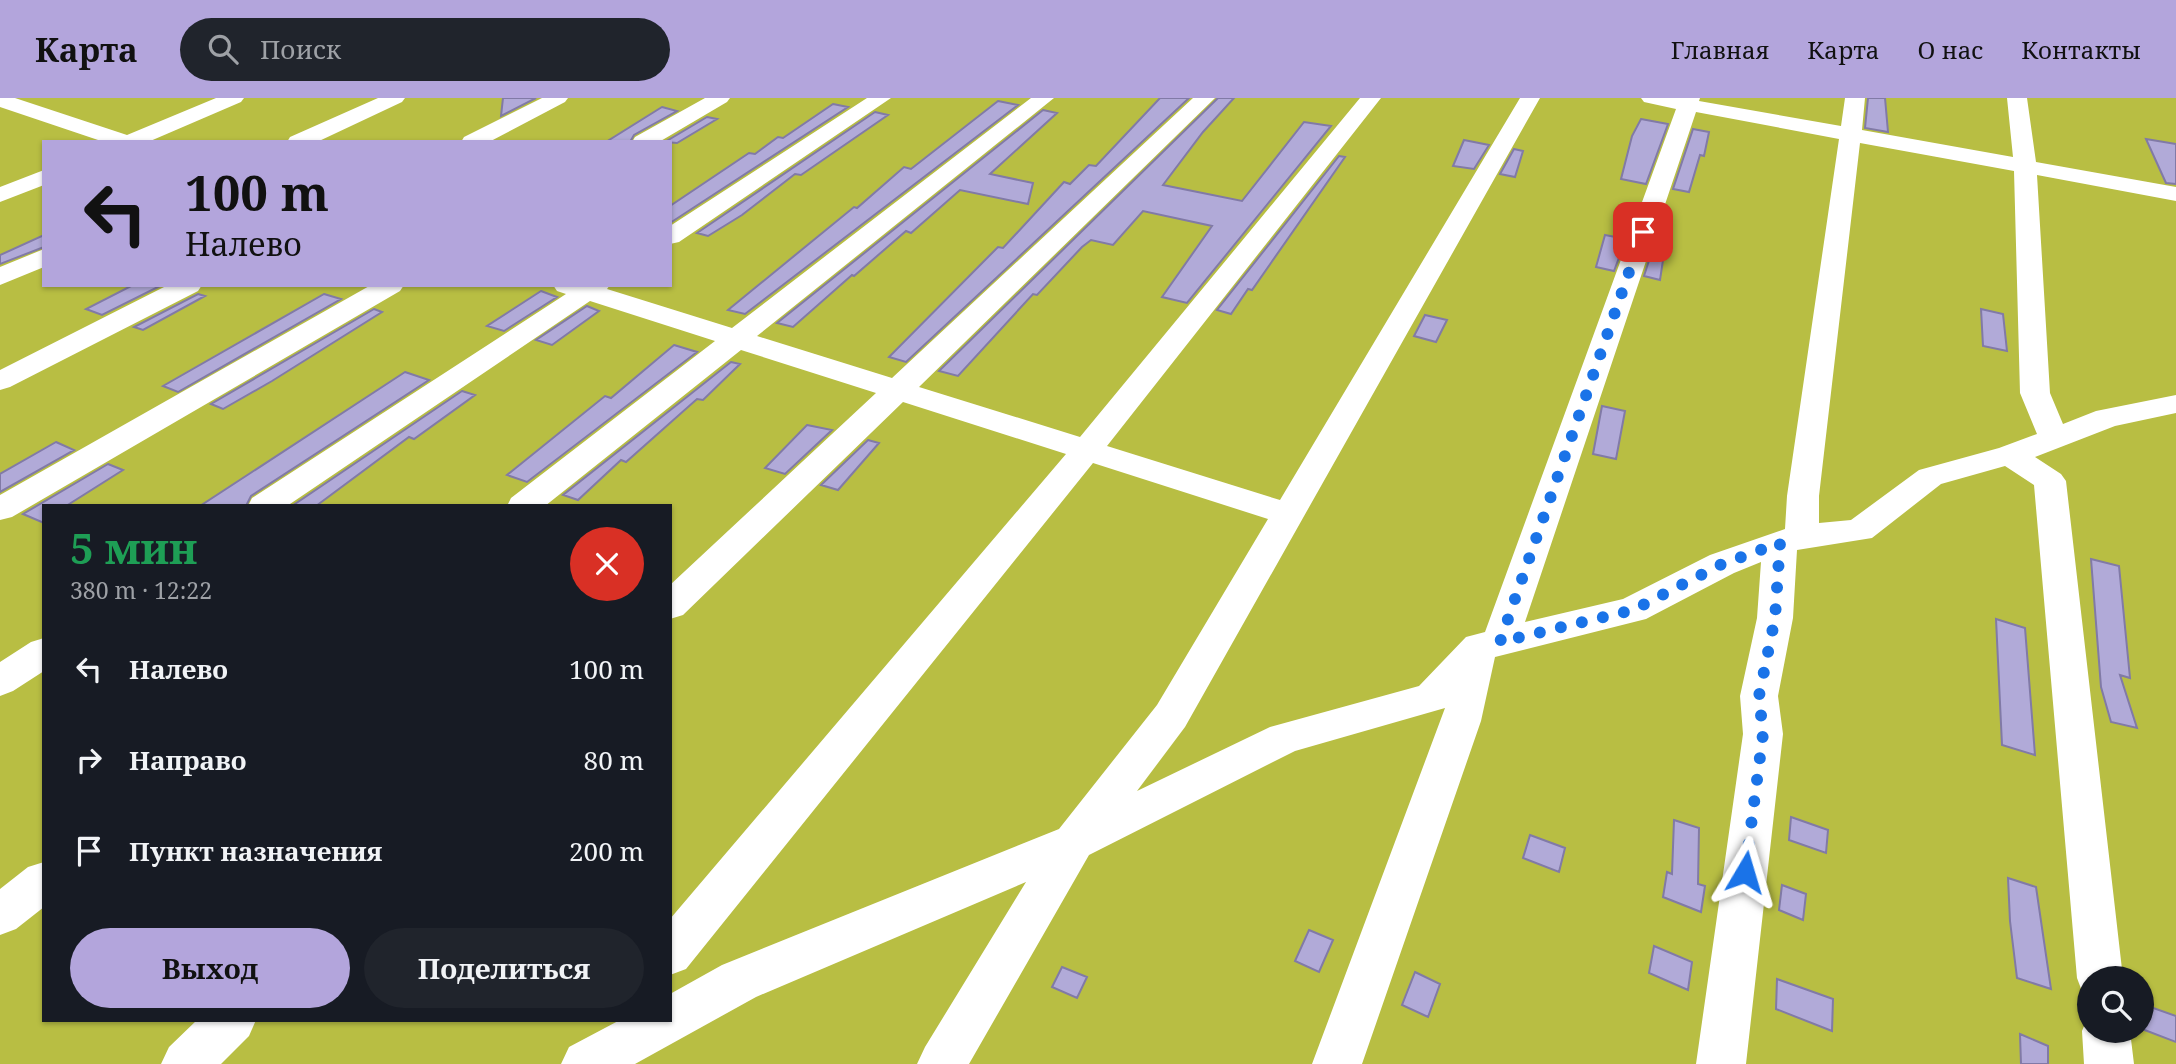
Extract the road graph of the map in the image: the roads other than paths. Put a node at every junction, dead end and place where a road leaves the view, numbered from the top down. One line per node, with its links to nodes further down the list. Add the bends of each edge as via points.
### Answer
1 (70, 98): 16 (street)
2 (234, 98): 20 (street)
3 (395, 98): 21 (street)
4 (558, 98): 22 (street)
5 (720, 98): 23 (street)
6 (881, 98): 28 (street)
7 (1044, 98): 34 (street)
8 (1205, 98): 36 (street)
9 (1371, 98): 39 (street)
10 (1530, 98): 44 (street)
11 (1651, 98): 15 (street)
12 (1855, 98): 18 (street)
13 (2017, 98): 24 (street)
14 (0, 100): 16 (street)
15 (1689, 102): 18 (street); 47 (street)
16 (34, 111): 17 (street); 19 (street)
17 (0, 124)
18 (1850, 135): 24 (street); 45 (street, via 1803,496)
19 (122, 140)
20 (133, 140)
21 (302, 140)
22 (476, 140)
23 (646, 140)
24 (2025, 166): 26 (street); 38 (street, via 2035,393)
25 (42, 178): 27 (street)
26 (2176, 194)
27 (0, 195)
28 (672, 236)
29 (42, 258): 30 (street)
30 (0, 277)
31 (185, 287): 35 (street)
32 (388, 287): 43 (street)
33 (583, 287): 34 (street); 41 (street)
34 (734, 340): 36 (street); 42 (street)
35 (0, 381)
36 (897, 391): 39 (street); 46 (street)
37 (2176, 404): 38 (street, via 2107,418)
38 (2054, 438): 40 (street)
39 (1086, 451): 44 (street); 53 (street)
40 (2010, 455): 45 (street, via 1930,477 1860,530); 54 (street, via 2050,481)
41 (267, 504)
42 (526, 504)
43 (0, 509)
44 (1289, 514): 50 (street, via 1171,716)
45 (1791, 540): 47 (street, via 1722,564 1633,610); 65 (street, via 1759,696 1763,734)
46 (672, 604)
47 (1489, 644): 50 (street, via 1432,697 1284,738); 64 (street)
48 (42, 653): 49 (street)
49 (0, 681)
50 (1074, 842): 55 (street, via 739,981); 63 (street)
51 (42, 883): 52 (street)
52 (0, 915)
53 (672, 952)
54 (2099, 966)
55 (672, 1019)
56 (231, 1022): 60 (street)
57 (620, 1022): 61 (street)
58 (666, 1022): 62 (street)
59 (2107, 1043): 66 (street)
60 (186, 1064)
61 (574, 1064)
62 (586, 1064)
63 (942, 1064)
64 (1337, 1064)
65 (1721, 1064)
66 (2109, 1064)

